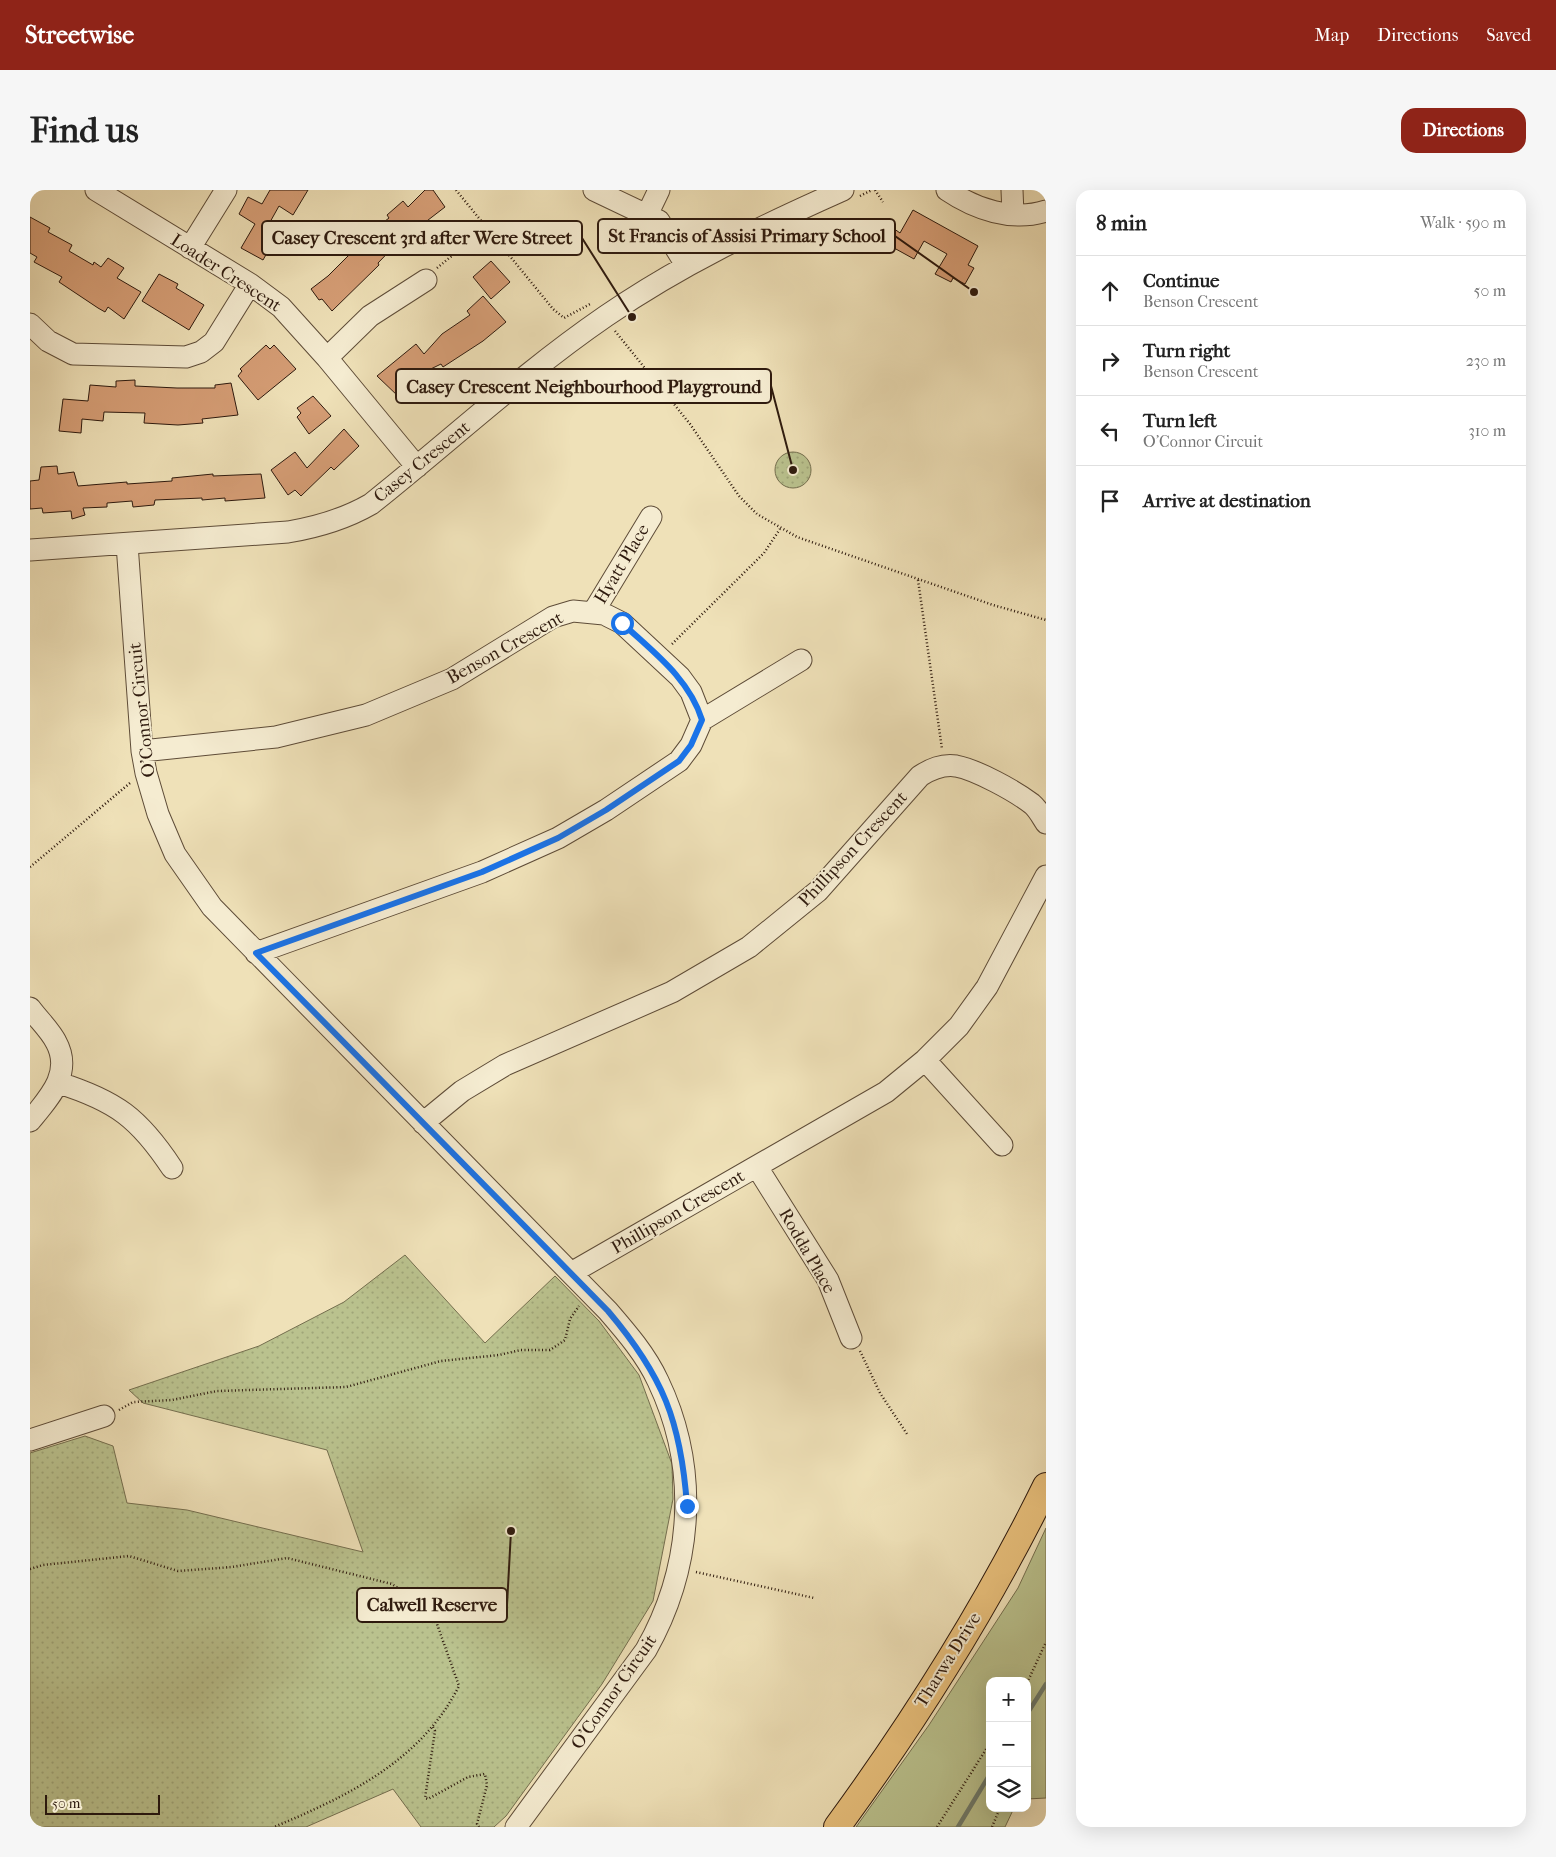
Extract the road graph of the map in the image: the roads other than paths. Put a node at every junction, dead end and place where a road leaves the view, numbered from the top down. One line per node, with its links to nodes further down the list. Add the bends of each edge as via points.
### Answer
1 (96, 190): 11 (street, Loader Crescent)
2 (226, 190): 11 (street)
3 (594, 190): 9 (street)
4 (659, 190): 9 (street)
5 (843, 190): 12 (street, Casey Crescent)
6 (947, 190): 10 (street, via 982,209)
7 (1012, 190): 10 (street)
8 (1046, 211): 10 (street)
9 (647, 215): 12 (street, via 659,221)
10 (1015, 220)
11 (190, 248): 14 (street, Loader Crescent)
12 (686, 265): 17 (street, Casey Crescent, via 605,317 527,376)
13 (426, 280): 16 (street, via 370,316)
14 (250, 284): 15 (street, via 214,342 201,352 186,357 73,354 48,342); 16 (street, Loader Crescent, via 295,320)
15 (30, 324)
16 (327, 358): 17 (street, Loader Crescent)
17 (417, 467): 19 (street, Casey Crescent, via 371,504 323,526 288,532)
18 (650, 517): 21 (street, Hyatt Place)
19 (127, 544): 20 (street, Casey Crescent); 24 (street, O'Connor Circuit)
20 (30, 550)
21 (594, 611): 23 (street, Benson Crescent, via 622,623 680,677); 24 (street, Benson Crescent, via 573,611 553,617 452,679 366,715 276,737)
22 (801, 660): 23 (street)
23 (702, 720): 27 (street, via 691,745 679,761 558,838 482,872)
24 (142, 751): 27 (street, O'Connor Circuit, via 158,814 175,854 212,907)
25 (1046, 823): 32 (street, Phillipson Crescent, via 1034,806 1018,794 970,770 955,766 933,769 920,776 818,891 749,947 672,992 505,1065 462,1091)
26 (1046, 876): 29 (street, Phillipson Crescent, via 987,987 959,1026)
27 (256, 953): 32 (street, O'Connor Circuit)
28 (30, 1008): 30 (street, via 57,1042 62,1062)
29 (925, 1060): 33 (street); 34 (street, Phillipson Crescent, via 886,1092)
30 (59, 1083): 31 (street); 35 (street, via 94,1094 126,1112 152,1138)
31 (30, 1121)
32 (423, 1123): 36 (street, O'Connor Circuit)
33 (1002, 1145)
34 (757, 1167): 36 (street, Phillipson Crescent); 37 (street, Rodda Place, via 828,1280)
35 (172, 1168)
36 (571, 1273): 41 (street, O'Connor Circuit, via 636,1344 658,1381 671,1413 684,1463 687,1506 684,1549 673,1591 646,1650)
37 (851, 1338)
38 (104, 1416): 39 (street)
39 (30, 1440)
40 (1046, 1486): 42 (main road, Tharwa Drive, via 1024,1531 934,1687)
41 (516, 1827)
42 (837, 1827)

